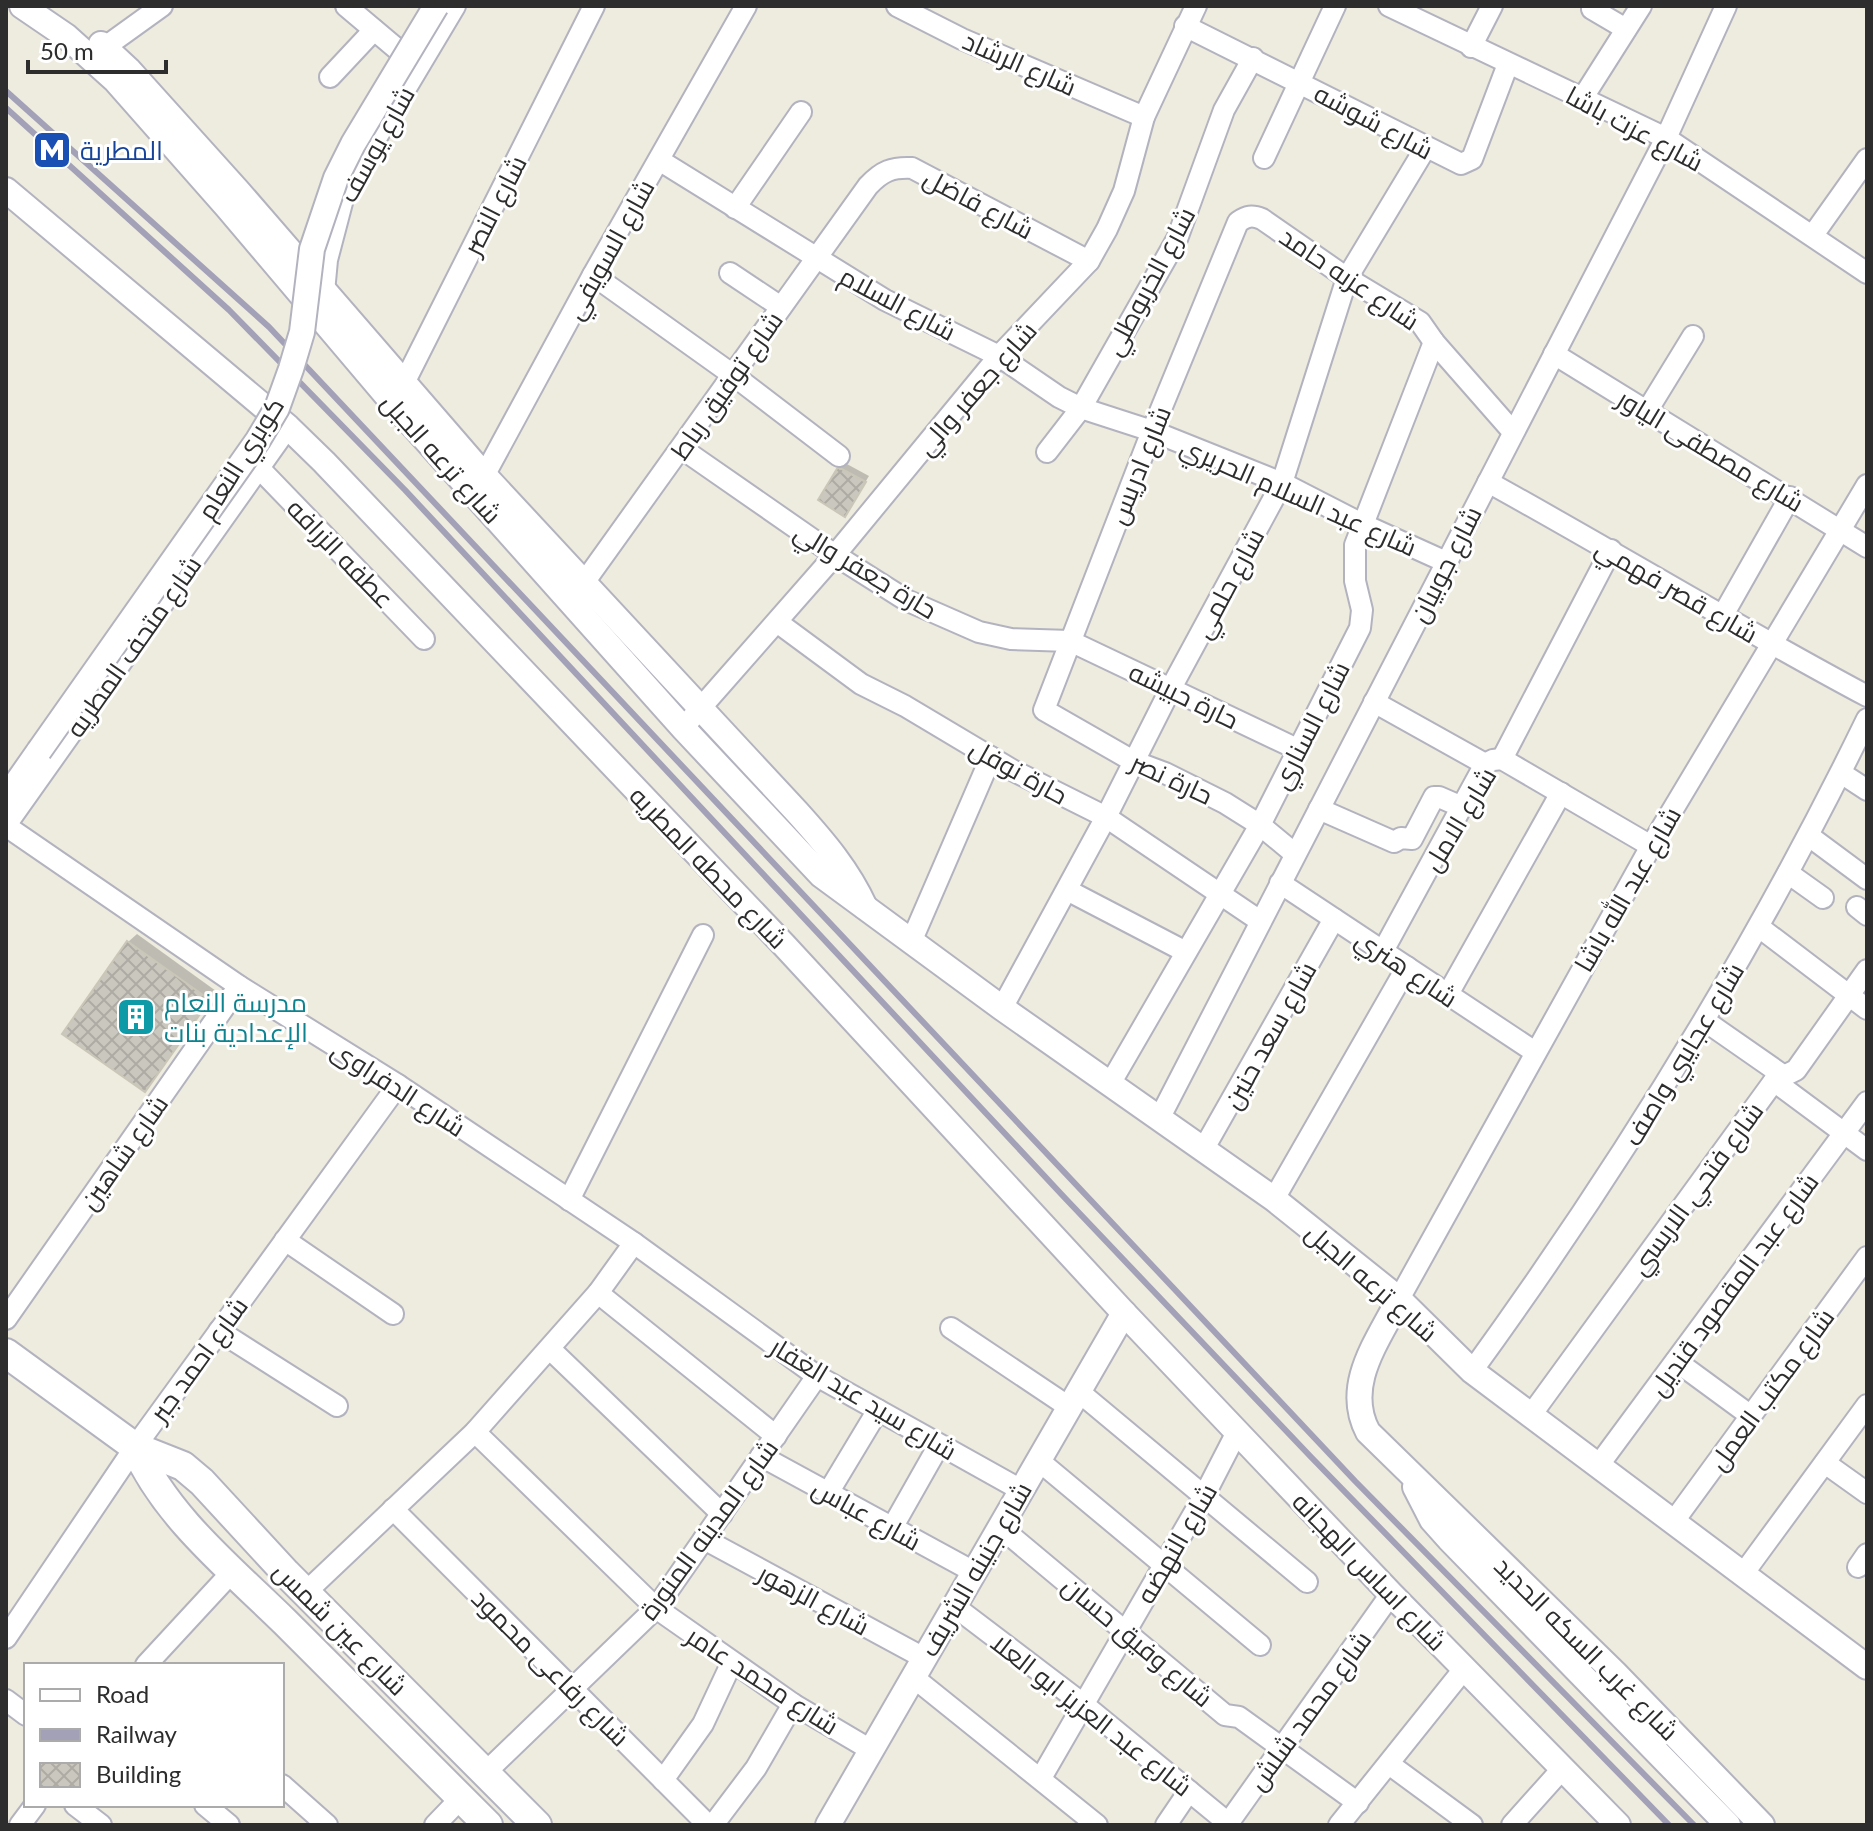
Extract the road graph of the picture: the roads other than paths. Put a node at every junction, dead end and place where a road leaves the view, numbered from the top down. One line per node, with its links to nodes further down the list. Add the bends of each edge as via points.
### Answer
1 (22, 6): 53 (street, شارع ترعه الجبل, via 115,80)
2 (48, 6): 20 (street, شارع ترعه الجبل)
3 (162, 6): 20 (street)
4 (346, 6): 19 (street)
5 (436, 6): 88 (street, كوبري النعام, bridge, via 353,144 327,201 312,249 302,332 277,408)
6 (455, 6): 24 (street, شارع يوسف)
7 (594, 6): 53 (street, شارع النصر)
8 (746, 6): 34 (street, شارع السويفي)
9 (897, 6): 29 (street, شارع الرشاد)
10 (1196, 6): 17 (street, شارع جعفر والي)
11 (1335, 6): 26 (street)
12 (1492, 6): 21 (street)
13 (1641, 6): 18 (street)
14 (1726, 6): 30 (street, شارع جوبيان)
15 (1396, 8): 21 (street, شارع عزت باشا)
16 (1592, 9): 18 (street)
17 (1185, 26): 22 (street, شارع شوشه); 29 (street, شارع جعفر والي)
18 (1626, 29): 27 (street)
19 (374, 30): 24 (street); 25 (street)
20 (105, 47): 46 (street, شارع ترعه الجبل)
21 (1471, 47): 23 (street, شارع عزت باشا)
22 (1253, 58): 26 (street, شارع شوشه); 54 (street, شارع الخربوطلي, via 1224,110 1177,239)
23 (1508, 64): 27 (street, شارع عزت باشا); 31 (street, شارع شوشه, via 1472,159 1456,163)
24 (418, 67): 46 (street, شارع يوسف, via 343,199)
25 (330, 77)
26 (1300, 81): 31 (street, شارع شوشه); 32 (street)
27 (1582, 99): 30 (street, شارع عزت باشا)
28 (801, 112): 37 (street)
29 (1144, 117): 41 (street, شارع جعفر والي, via 1124,191)
30 (1666, 138): 39 (street, شارع عزت باشا); 50 (street, شارع جوبيان)
31 (1426, 147): 45 (street, شارع حلمي)
32 (1264, 158)
33 (1867, 159): 39 (street)
34 (659, 160): 37 (street, شارع السلام); 44 (street, شارع السويفي)
35 (868, 186): 40 (street, شارع توفيق رباط); 41 (street, شارع فاضل, via 880,174 912,168)
36 (6, 190): 56 (street, شارع محطه المطريه)
37 (735, 208): 40 (street, شارع السلام)
38 (1238, 222): 45 (street, شارع عزبه حامد, via 1245,217 1262,219); 57 (street, شارع ادريس)
39 (1813, 235): 43 (street, شارع عزت باشا)
40 (816, 258): 47 (street, شارع توفيق رباط); 51 (street, شارع السلام, via 885,300)
41 (1089, 261): 51 (street, شارع جعفر والي)
42 (730, 273): 47 (street)
43 (1867, 273)
44 (593, 275): 52 (street); 65 (street, شارع السويفي)
45 (1347, 278): 49 (street, شارع عزبه حامد, via 1420,322); 64 (street, شارع حلمي)
46 (324, 292): 53 (street, شارع ترعه الجبل)
47 (781, 307): 52 (street, شارع توفيق رباط)
48 (1693, 336): 55 (street)
49 (1434, 342): 58 (street, شارع عزبه حامد); 68 (street, شارع السناري)
50 (1554, 354): 55 (street, شارع مصطفى الياور); 58 (street, شارع جوبيان)
51 (999, 356): 54 (street, شارع السلام); 72 (street, شارع جعفر والي)
52 (733, 375): 59 (street, شارع توفيق رباط); 61 (street)
53 (398, 394): 65 (street, شارع ترعه الجبل)
54 (1081, 408): 57 (street, شارع السلام); 60 (street, شارع الخربوطلي)
55 (1647, 411): 67 (street, شارع مصطفى الياور)
56 (288, 427): 62 (street, شارع متحف المطريه); 142 (street, شارع محطه المطريه, via 784,945)
57 (1152, 431): 64 (street, شارع عبد السلام الحريري); 78 (street, شارع ادريس)
58 (1513, 432): 63 (street, شارع جوبيان)
59 (681, 448): 72 (street, حارة جعفر والي); 74 (street, شارع توفيق رباط)
60 (1047, 452)
61 (839, 456)
62 (258, 467): 77 (street, عطفه الزرافه); 100 (street, شارع متحف المطريه)
63 (1488, 482): 71 (street, شارع قصر فهمي); 73 (street, شارع جوبيان)
64 (1282, 483): 68 (street, شارع عبد السلام الحريري); 80 (street, شارع حلمي)
65 (479, 484): 74 (street, شارع ترعه الجبل); 86 (street, شارع ترعه الجبل)
66 (1867, 485): 69 (street, شارع عبد الله باشا)
67 (1790, 497): 69 (street, شارع مصطفى الياور); 75 (street)
68 (1362, 524): 73 (street, شارع عبد السلام الحريري); 87 (street, شارع السناري, via 1354,564 1360,628)
69 (1840, 529): 70 (street, شارع مصطفى الياور); 79 (street, شارع عبد الله باشا)
70 (1867, 547)
71 (1611, 550): 75 (street, شارع قصر فهمي); 91 (street)
72 (835, 555): 76 (street, شارع جعفر والي); 78 (street, حارة جعفر والي, via 906,600 979,632)
73 (1446, 562): 82 (street, شارع جوبيان)
74 (583, 584): 83 (street, شارع ترعه الجبل)
75 (1723, 615): 79 (street, شارع قصر فهمي)
76 (777, 622): 83 (street, شارع جعفر والي); 89 (street, حارة نوفل, via 861,684)
77 (424, 639)
78 (1070, 641): 80 (street, حارة حبيشه); 84 (street, شارع ادريس)
79 (1770, 644): 81 (street, شارع قصر فهمي); 102 (street, شارع عبد الله باشا)
80 (1171, 688): 87 (street, حارة حبيشه); 90 (street, شارع حلمي)
81 (1867, 696)
82 (1374, 702): 91 (street); 97 (street, شارع جوبيان)
83 (700, 709): 86 (street, شارع جعفر والي); 110 (street, شارع ترعه الجبل, via 832,851)
84 (1044, 710): 90 (street, حارة نصر)
85 (1867, 719): 92 (street, شارع عجايبي واصف)
86 (683, 728): 110 (street, شارع ترعه الجبل, via 821,875)
87 (1297, 749): 99 (street, شارع السناري)
88 (39, 751): 95 (street, شارع متحف المطريه)
89 (991, 757): 98 (street, حارة نوفل); 115 (street)
90 (1133, 761): 98 (street, شارع حلمي); 99 (street, حارة نصر, via 1195,787)
91 (1494, 762): 94 (street, شارع الامل); 96 (street, شارع الامل)
92 (1841, 773): 93 (street); 101 (street, شارع عجايبي واصف)
93 (1867, 790)
94 (1561, 793): 102 (street, شارع الامل); 121 (street)
95 (6, 798)
96 (1462, 807): 97 (street, via 1434,797 1412,839 1394,842); 116 (street, شارع الامل)
97 (1319, 809): 103 (street, شارع جوبيان)
98 (1106, 817): 107 (street, شارع حلمي); 108 (street, حارة نوفل)
99 (1260, 825): 103 (street, حارة نصر); 108 (street, شارع السناري)
100 (6, 826): 120 (street, شارع الدفراوى)
101 (1809, 836): 104 (street, شارع عجايبي واصف); 105 (street)
102 (1651, 846): 126 (street, شارع عبد الله باشا)
103 (1295, 854): 106 (street, شارع جوبيان)
104 (1788, 873): 109 (street); 113 (street, شارع عجايبي واصف)
105 (1867, 879)
106 (1280, 883): 111 (street, شارع هنري); 112 (street, شارع جوبيان)
107 (1067, 890): 117 (street); 123 (street, شارع حلمي)
108 (1221, 893): 112 (street, حارة نوفل); 117 (street, شارع السناري)
109 (1823, 898)
110 (866, 910): 115 (street, شارع ترعه الجبل)
111 (1334, 919): 116 (street, شارع هنري); 133 (street, شارع سعد حنين)
112 (1260, 921): 131 (street, شارع جوبيان)
113 (1759, 927): 122 (street); 125 (street, شارع عجايبي واصف)
114 (703, 935): 136 (street)
115 (911, 942): 123 (street, شارع ترعه الجبل)
116 (1383, 951): 118 (street, شارع هنري)
117 (1186, 952): 128 (street, شارع السناري)
118 (1407, 967): 121 (street, شارع هنري); 135 (street)
119 (1867, 970): 122 (street, شارع فتحي الاربسي)
120 (239, 986): 129 (street, شارع الدفراوى); 144 (street, شارع شاهين)
121 (1448, 994): 126 (street, شارع هنري)
122 (1849, 995): 124 (street); 127 (street, شارع فتحي الاربسي, via 1796,1070)
123 (1002, 1008): 128 (street, شارع ترعه الجبل)
124 (1867, 1009)
125 (1705, 1021): 127 (street); 150 (street, شارع عجايبي واصف, via 1593,1199)
126 (1535, 1052): 141 (street, شارع عبد الله باشا)
127 (1779, 1078): 132 (street); 156 (street, شارع فتحي الاربسي)
128 (1110, 1084): 131 (street, شارع ترعه الجبل)
129 (398, 1085): 136 (street, شارع الدفراوى); 137 (street, شارع احمد جبر)
130 (1867, 1102): 132 (street, شارع عبد المقصود قنديل)
131 (1159, 1119): 133 (street, شارع ترعه الجبل)
132 (1844, 1133): 134 (street); 149 (street, شارع عبد المقصود قنديل)
133 (1203, 1150): 135 (street, شارع ترعه الجبل)
134 (1867, 1150)
135 (1274, 1199): 141 (street, شارع ترعه الجبل)
136 (569, 1200): 138 (street, شارع الدفراوى)
137 (285, 1240): 143 (street); 146 (street, شارع احمد جبر)
138 (634, 1243): 140 (street); 151 (street, شارع سيد عبد الغفار)
139 (1867, 1257): 157 (street, شارع مكتب العمل)
140 (598, 1293): 147 (street); 160 (street)
141 (1399, 1299): 150 (street, شارع ترعه الجبل); 167 (street, شارع غرب السكه الحديد, via 1362,1374 1357,1404 1368,1432)
142 (1124, 1313): 152 (street, شارع جنينه الشريف); 159 (street, شارع اساس الهجانه)
143 (393, 1314)
144 (6, 1319)
145 (951, 1328): 152 (street)
146 (219, 1331): 154 (street); 162 (street, شارع احمد جبر)
147 (550, 1349): 158 (street); 173 (street)
148 (6, 1353): 162 (main road, شارع عين شمس)
149 (1676, 1361): 157 (street); 166 (street, شارع عبد المقصود قنديل)
150 (1472, 1371): 156 (street, شارع ترعه الجبل)
151 (817, 1376): 155 (street, شارع سيد عبد الغفار); 160 (street, شارع المدينه المنورة)
152 (1074, 1399): 164 (street, شارع جنينه الشريف); 171 (street)
153 (1867, 1405): 165 (street)
154 (337, 1406)
155 (878, 1410): 161 (street, شارع سيد عبد الغفار); 169 (street)
156 (1531, 1415): 166 (street, شارع ترعه الجبل)
157 (1751, 1416): 174 (street, شارع مكتب العمل)
158 (475, 1432): 172 (street); 186 (street, شارع محمد عامر)
159 (1237, 1432): 171 (street, شارع النهضه); 184 (street, شارع اساس الهجانه)
160 (776, 1436): 163 (street, شارع المدينه المنورة)
161 (939, 1445): 168 (street, شارع سيد عبد الغفار); 176 (street)
162 (135, 1447): 179 (main road, شارع عين شمس, via 148,1478); 183 (main road, شارع عين شمس, via 183,1466 202,1482); 188 (street, شارع احمد جبر)
163 (761, 1456): 169 (street, شارع عباس); 173 (street, شارع المدينه المنورة)
164 (1038, 1460): 168 (street, شارع جنينه الشريف); 178 (street)
165 (1825, 1463): 170 (street); 181 (street)
166 (1598, 1466): 174 (street, شارع ترعه الجبل)
167 (1410, 1474): 230 (street, شارع غرب السكه الحديد, via 1432,1520 1449,1539); 231 (street, شارع غرب السكه الحديد)
168 (1021, 1490): 175 (street, شارع جنينه الشريف)
169 (828, 1493): 176 (street, شارع عباس)
170 (1867, 1493)
171 (1204, 1496): 178 (street, شارع النهضه); 182 (street)
172 (393, 1509): 183 (street); 195 (street, شارع رفاعى محمود)
173 (722, 1514): 177 (street, شارع المدينه المنورة)
174 (1674, 1521): 181 (street, شارع ترعه الجبل)
175 (1000, 1527): 180 (street, شارع جنينه الشريف); 187 (street, شارع وفيق حسان)
176 (892, 1528): 180 (street, شارع عباس)
177 (704, 1539): 186 (street, شارع المدينه المنورة); 193 (street, شارع الزهور)
178 (1164, 1564): 187 (street, شارع النهضه); 189 (street)
179 (232, 1572): 191 (street); 209 (main road, شارع عين شمس)
180 (974, 1572): 185 (street, شارع جنينه الشريف)
181 (1743, 1574): 192 (street, شارع ترعه الجبل)
182 (1307, 1582)
183 (306, 1592): 204 (main road, شارع عين شمس)
184 (1391, 1594): 194 (street, شارع اساس الهجانه); 200 (street, شارع محمد شلش)
185 (954, 1606): 193 (street, شارع جنينه الشريف); 198 (street, شارع عبد العزيز ابو العلا)
186 (656, 1608): 190 (street, شارع محمد عامر); 195 (street, شارع المدينه المنورة)
187 (1126, 1632): 198 (street, شارع النهضه); 200 (street, شارع وفيق حسان, via 1225,1715 1239,1717)
188 (6, 1638)
189 (1260, 1645)
190 (732, 1662): 197 (street, شارع محمد عامر); 206 (street, via 703,1724)
191 (149, 1663)
192 (1866, 1666)
193 (918, 1668): 201 (street, شارع جنينه الشريف); 205 (street, شارع الزهور)
194 (1464, 1669): 202 (street); 203 (street, شارع اساس الهجانه)
195 (574, 1690): 204 (street, شارع المدينه المنورة); 206 (street, شارع رفاعى محمود)
196 (6, 1700): 199 (street)
197 (793, 1704): 201 (street, شارع محمد عامر); 222 (street, via 756,1768)
198 (1083, 1704): 205 (street, شارع النهضه); 208 (street, شارع عبد العزيز ابو العلا)
199 (24, 1714)
200 (1283, 1747): 210 (street, شارع وفيق حسان); 214 (street, شارع محمد شلش)
201 (871, 1750): 223 (street, شارع جنينه الشريف)
202 (1389, 1764): 210 (street); 227 (street)
203 (1563, 1768): 228 (street); 229 (street, شارع اساس الهجانه)
204 (485, 1773): 221 (main road, شارع عين شمس)
205 (1041, 1778): 224 (street, شارع الزهور)
206 (663, 1780): 222 (street, شارع رفاعى محمود)
207 (284, 1787): 218 (street)
208 (1189, 1791): 214 (street, شارع عبد العزيز ابو العلا); 225 (street)
209 (461, 1798): 219 (street); 220 (main road, شارع عين شمس)
210 (1358, 1803): 226 (street)
211 (34, 1807): 215 (street)
212 (78, 1807): 216 (street)
213 (207, 1807): 217 (street)
214 (1227, 1824)
215 (20, 1825)
216 (101, 1825)
217 (229, 1825)
218 (327, 1825)
219 (435, 1825)
220 (488, 1825)
221 (537, 1825)
222 (711, 1825)
223 (828, 1825)
224 (1097, 1825)
225 (1166, 1825)
226 (1339, 1825)
227 (1472, 1825)
228 (1512, 1825)
229 (1618, 1825)
230 (1728, 1825)
231 (1762, 1825)

